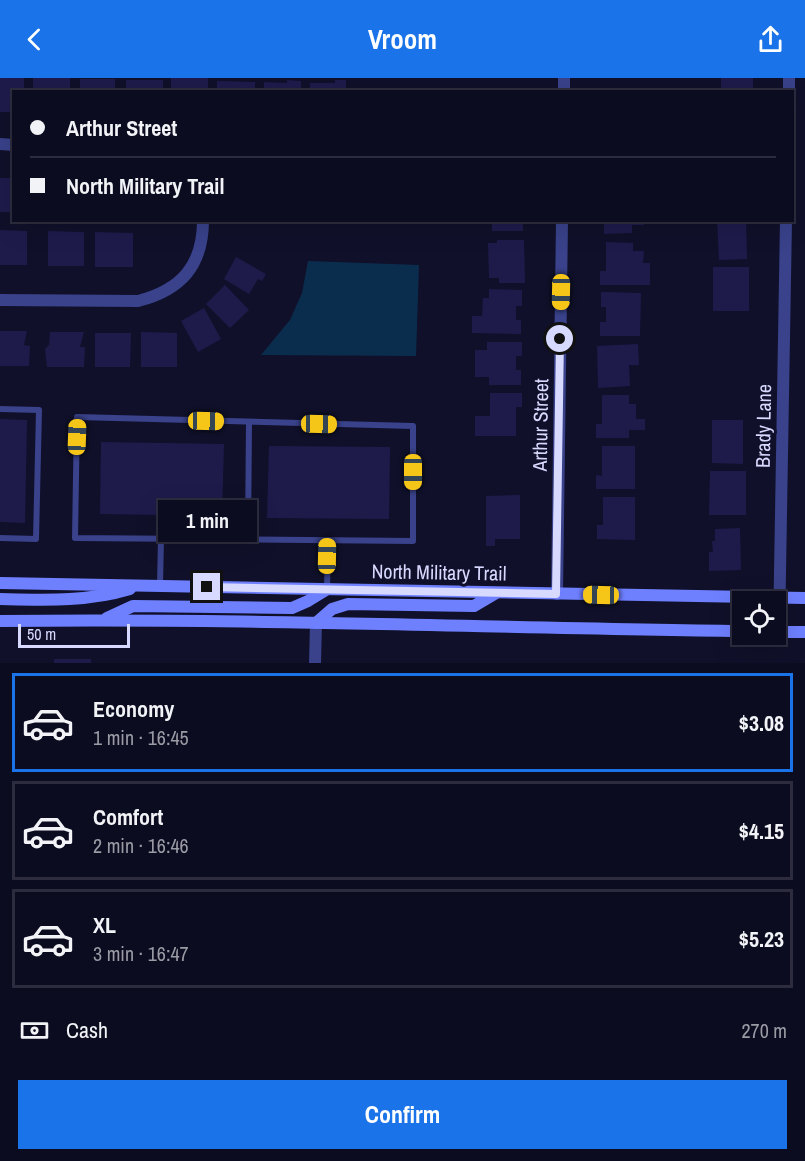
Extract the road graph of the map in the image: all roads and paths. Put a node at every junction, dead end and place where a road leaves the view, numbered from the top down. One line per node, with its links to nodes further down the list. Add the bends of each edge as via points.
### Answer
1 (203, 222): 4 (street, via 196,263 181,280 158,296 138,301)
2 (562, 222): 17 (street, Arthur Street)
3 (786, 222): 15 (street, Brady Lane)
4 (0, 300)
5 (0, 409): 7 (lane, via 39,410 36,539)
6 (249, 422): 8 (lane, via 78,417 75,538); 9 (lane); 10 (lane, via 413,426 413,541)
7 (0, 538)
8 (161, 538): 9 (lane); 13 (lane)
9 (248, 539): 10 (lane)
10 (328, 540): 14 (lane)
11 (0, 582): 12 (main road, North Military Trail)
12 (142, 585): 13 (main road, North Military Trail); 21 (main road, via 86,599)
13 (160, 586): 14 (main road, North Military Trail)
14 (327, 590): 16 (main road, North Military Trail); 22 (main road, via 292,608 133,606)
15 (780, 591)
16 (498, 593): 17 (main road, North Military Trail); 24 (main road, via 474,606 348,604 332,609)
17 (556, 594): 18 (main road, North Military Trail)
18 (732, 596)
19 (786, 597): 20 (main road, North Military Trail)
20 (805, 598)
21 (0, 599)
22 (104, 620): 23 (main road); 24 (main road)
23 (0, 621)
24 (316, 623): 25 (main road); 28 (street)
25 (732, 631)
26 (786, 632): 27 (main road)
27 (805, 632)
28 (315, 663)

